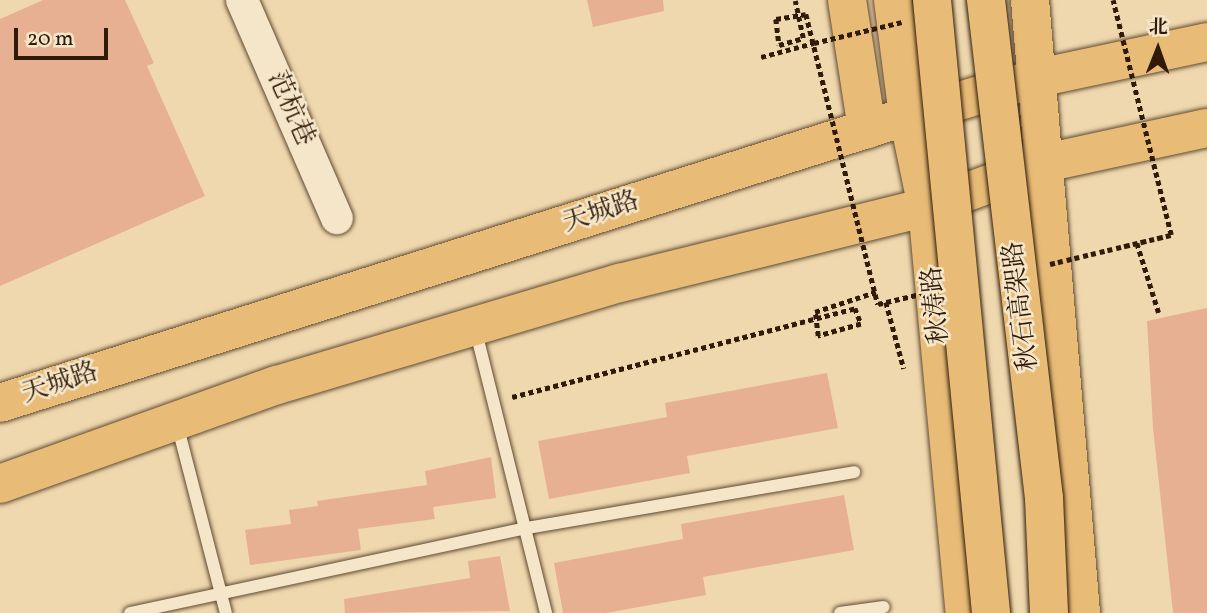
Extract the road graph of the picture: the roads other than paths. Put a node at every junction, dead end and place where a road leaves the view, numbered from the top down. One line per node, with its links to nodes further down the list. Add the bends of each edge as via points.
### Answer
1 (242, 0): 14 (street, 范杭巷)
2 (847, 0): 11 (main road)
3 (893, 0): 9 (main road, 秋涛路)
4 (932, 0): 28 (main road, bridge)
5 (986, 0): 29 (main road, 秋石高架路, bridge, via 1044,498)
6 (1030, 0): 8 (main road)
7 (1207, 42): 8 (main road, 天城路)
8 (1038, 78): 9 (main road, 天城路); 12 (main road)
9 (908, 116): 11 (main road, 天城路); 13 (main road, 秋涛路)
10 (1207, 128): 12 (main road)
11 (867, 129): 16 (main road, 天城路)
12 (1045, 163): 13 (main road); 30 (main road)
13 (928, 207): 15 (main road, via 620,283); 27 (main road, 秋涛路)
14 (337, 218)
15 (474, 326): 17 (main road); 20 (lane)
16 (0, 403)
17 (176, 421): 19 (main road); 21 (lane)
18 (854, 472): 20 (lane)
19 (0, 484)
20 (527, 528): 21 (lane); 25 (lane)
21 (222, 591): 23 (lane); 24 (lane)
22 (884, 607): 26 (lane)
23 (130, 613)
24 (226, 613)
25 (546, 613)
26 (839, 613)
27 (965, 613)
28 (991, 613)
29 (1049, 613)
30 (1081, 613)

